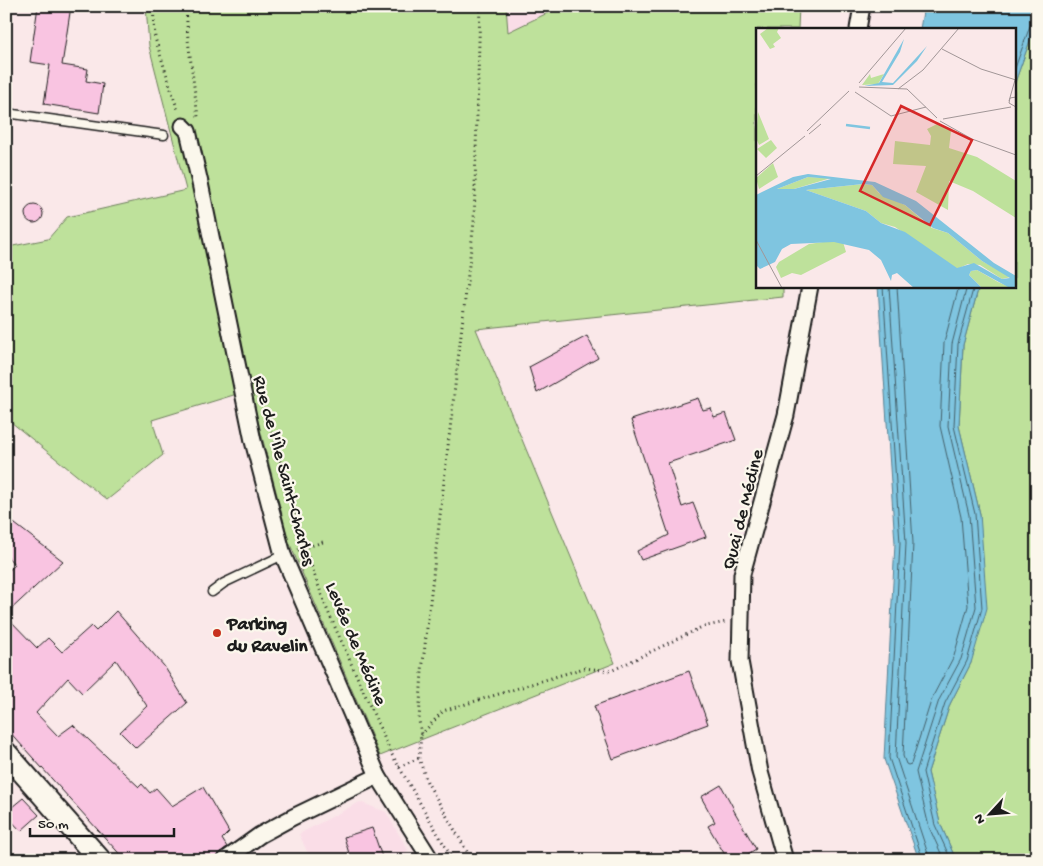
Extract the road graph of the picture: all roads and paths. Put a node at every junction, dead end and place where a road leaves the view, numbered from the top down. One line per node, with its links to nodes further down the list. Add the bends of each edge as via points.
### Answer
1 (153, 6): 8 (path, via 155,38)
2 (186, 6): 7 (path)
3 (480, 6): 17 (path, via 474,222 422,672)
4 (862, 6): 5 (street)
5 (858, 28)
6 (6, 112): 9 (lane)
7 (198, 119)
8 (183, 126): 14 (street, Rue de l'Île Saint-Charles, via 188,131 253,440)
9 (164, 135)
10 (810, 288): 16 (street, Quai de Médine, via 786,415 742,574)
11 (266, 411): 13 (path, Levée de Médine)
12 (326, 541): 13 (path)
13 (305, 548): 14 (path); 20 (path, Levée de Médine, via 326,607)
14 (283, 554): 15 (lane); 21 (street, Rue de l'Île Saint-Charles)
15 (212, 592)
16 (741, 619): 17 (path, via 702,627 611,671 584,668 443,711); 27 (street, Quai de Médine, via 740,661 760,772)
17 (421, 735): 19 (path)
18 (6, 753): 22 (main road)
19 (419, 758): 20 (path); 26 (path, via 427,782)
20 (399, 767): 25 (path, Levée de Médine)
21 (378, 776): 23 (street, via 260,835); 24 (street, Rue de l'Île Saint-Charles)
22 (100, 860)
23 (225, 860)
24 (431, 860)
25 (453, 860)
26 (472, 860)
27 (785, 860)

